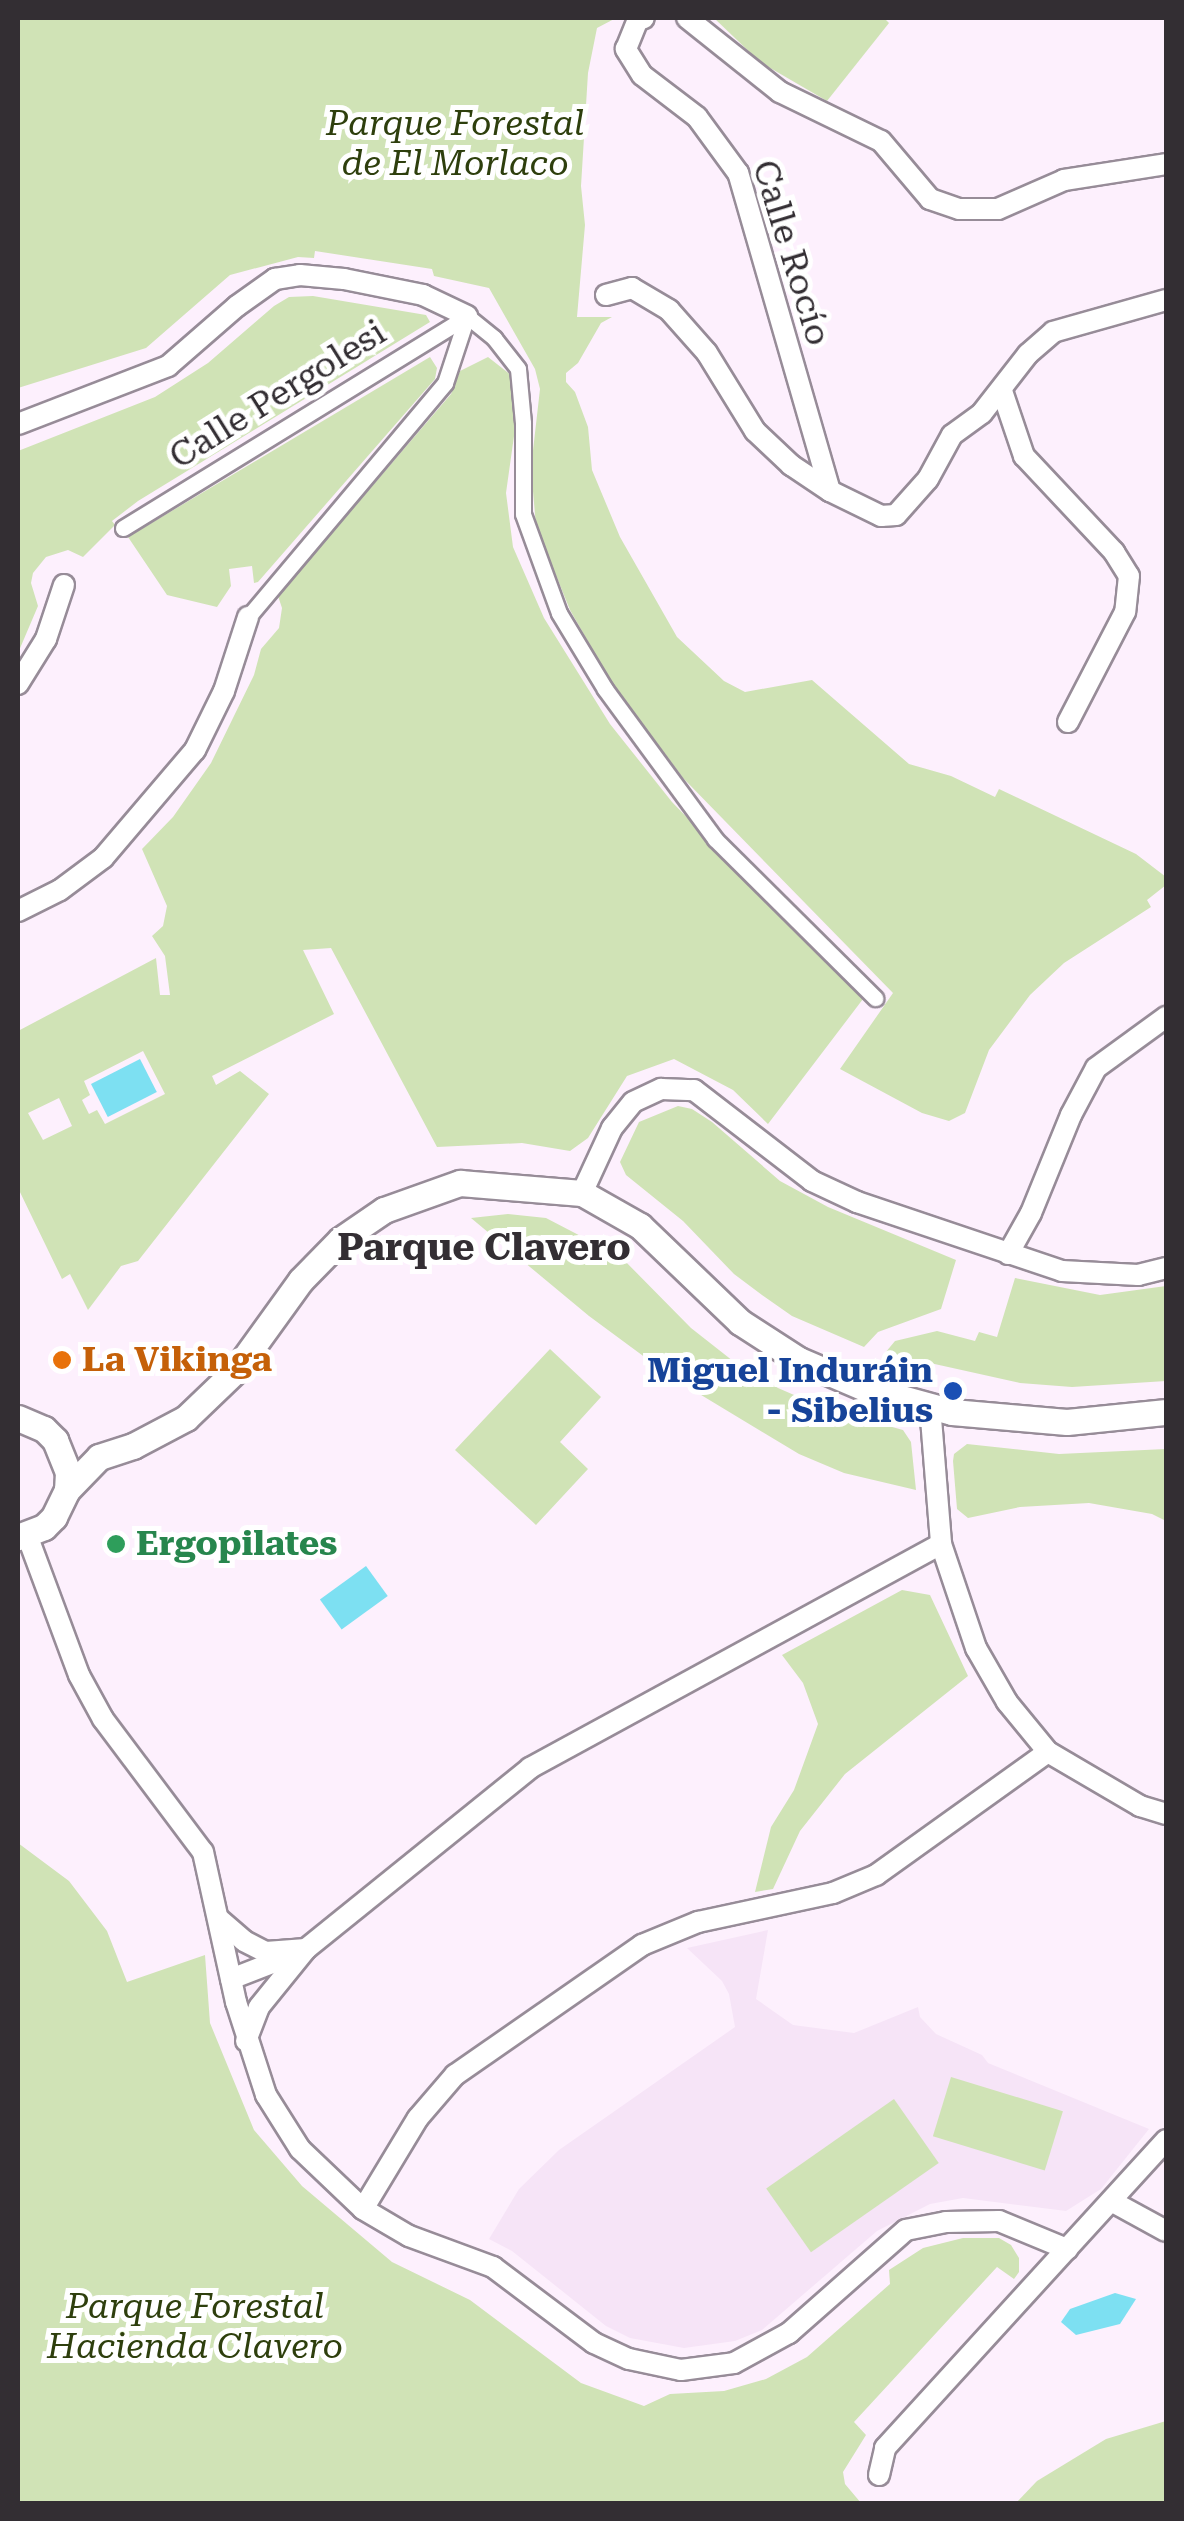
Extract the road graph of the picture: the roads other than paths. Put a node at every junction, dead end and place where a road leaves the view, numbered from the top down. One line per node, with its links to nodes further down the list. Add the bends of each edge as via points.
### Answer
1 (644, 18): 9 (street, Calle Rocío, via 626,49 642,75 697,117 738,173)
2 (687, 18): 3 (street, via 780,92 881,141 930,199 958,210 998,209 1064,180)
3 (1166, 164)
4 (606, 295): 9 (street, via 632,288 669,310 706,353 755,430)
5 (1166, 300): 7 (street, via 1053,332)
6 (468, 316): 8 (street, via 422,295 344,278 275,279 168,366); 10 (street, Calle Pergolesi); 12 (street, via 445,383); 16 (street, via 518,369 522,514 559,613 605,689 716,839)
7 (1002, 391): 9 (street, via 952,435 928,480 896,514 882,516); 14 (street, via 1024,456 1129,576 1125,612)
8 (18, 424)
9 (830, 491)
10 (122, 528)
11 (64, 584): 13 (street, via 46,639)
12 (248, 616): 15 (street, via 224,691 195,750 102,858)
13 (18, 684)
14 (1068, 722)
15 (18, 911)
16 (875, 998)
17 (1166, 1018): 19 (street, via 1096,1068)
18 (582, 1194): 19 (street, via 612,1128 632,1102 661,1088 694,1090 812,1181); 21 (street, via 640,1226 740,1322 798,1360); 25 (street, via 460,1182 384,1210 340,1240 236,1370 186,1418)
19 (1008, 1254): 20 (street, via 1062,1271 1138,1275)
20 (1166, 1268)
21 (930, 1406): 22 (street, via 1067,1422); 28 (street)
22 (1166, 1412)
23 (18, 1418): 24 (street)
24 (55, 1440): 25 (street); 26 (street, via 64,1455)
25 (100, 1457): 26 (street)
26 (67, 1490): 27 (street, via 54,1517)
27 (22, 1536): 31 (street, via 103,1719 203,1852)
28 (941, 1544): 29 (street, via 976,1648 1007,1702); 32 (street, via 530,1768)
29 (1048, 1752): 30 (street, via 1140,1806); 38 (street, via 876,1875 834,1893 698,1922 642,1945 456,2075 418,2118)
30 (1166, 1814)
31 (218, 1918): 32 (street, via 266,1952); 34 (street)
32 (306, 1950): 33 (street); 34 (street)
33 (280, 1979): 34 (street); 35 (street, via 259,2006)
34 (233, 1985): 35 (street)
35 (246, 2041): 38 (street, via 266,2095 300,2149)
36 (1166, 2140): 37 (street)
37 (1113, 2202): 39 (street); 40 (street)
38 (364, 2210): 40 (street, via 409,2236 493,2267 594,2343 682,2370 734,2364 790,2334 906,2230 1000,2221)
39 (1166, 2231)
40 (1067, 2249): 41 (street, via 884,2448)
41 (879, 2475)

